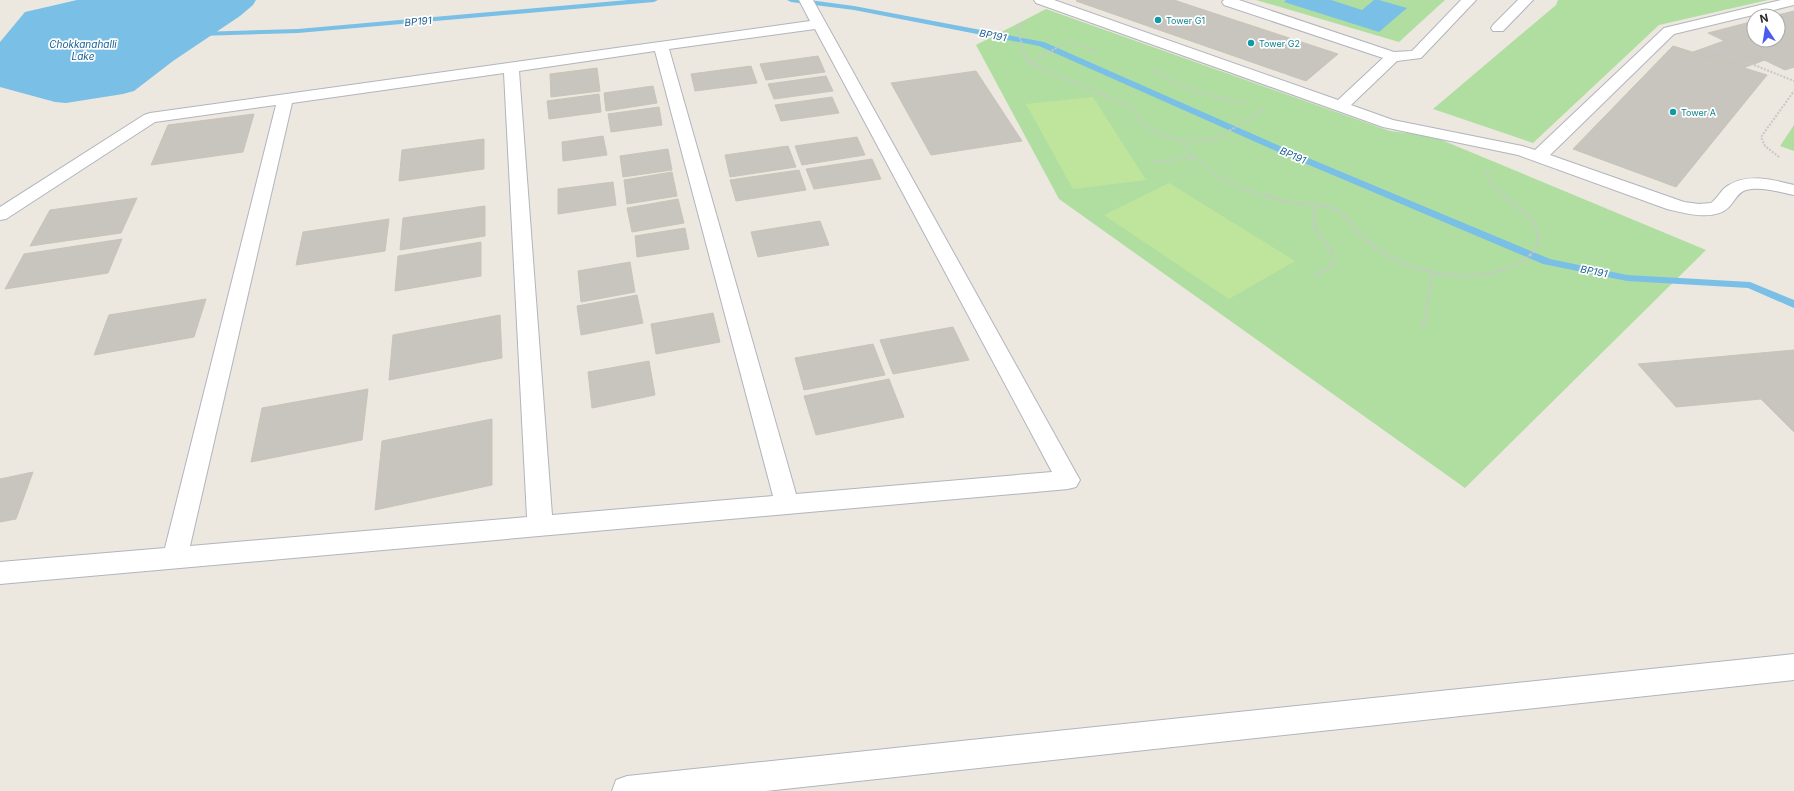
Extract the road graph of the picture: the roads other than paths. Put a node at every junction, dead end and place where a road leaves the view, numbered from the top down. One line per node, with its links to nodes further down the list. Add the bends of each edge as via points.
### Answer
1 (1040, 0): 12 (street)
2 (1232, 0): 9 (street, via 1229,2)
3 (1469, 0): 9 (street, via 1416,55)
4 (1526, 0): 7 (street)
5 (1794, 1): 13 (street, via 1669,31)
6 (812, 11): 8 (street); 16 (street, via 1068,480)
7 (1498, 28)
8 (661, 46): 10 (street); 16 (street)
9 (1394, 57): 12 (street)
10 (511, 67): 11 (street); 17 (street)
11 (285, 99): 15 (street, via 150,118); 18 (street)
12 (1340, 107): 13 (street, via 1389,124 1522,151)
13 (1538, 157): 14 (street, via 1687,208 1712,209 1721,206 1732,190 1749,185 1763,184)
14 (1794, 190)
15 (0, 215)
16 (787, 504): 17 (street)
17 (540, 526): 18 (street)
18 (176, 557): 19 (street)
19 (0, 573)
20 (1794, 667): 22 (street)
21 (627, 791): 22 (street)
22 (631, 791)

